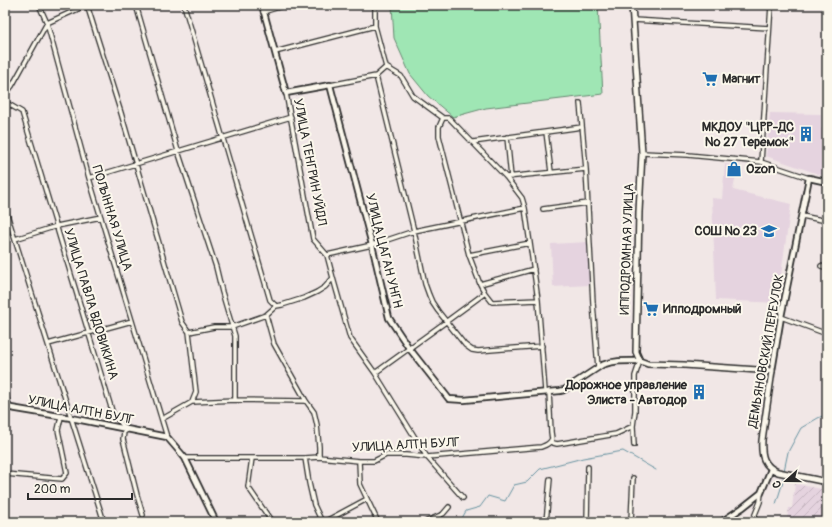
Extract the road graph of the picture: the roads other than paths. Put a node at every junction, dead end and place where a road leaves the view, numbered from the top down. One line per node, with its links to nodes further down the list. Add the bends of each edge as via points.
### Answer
1 (39, 5): 12 (street, ПОЛЫННАЯ УЛИЦА)
2 (87, 5): 12 (street); 33 (street)
3 (136, 5): 30 (street)
4 (184, 5): 27 (street)
5 (262, 5): 10 (street, УЛИЦА ТЕНГРИН УЙДЛ)
6 (286, 5): 10 (street)
7 (375, 5): 13 (street)
8 (632, 5): 11 (main road, ИППОДРОМНАЯ УЛИЦА)
9 (771, 5): 14 (street)
10 (263, 12): 15 (street, УЛИЦА ТЕНГРИН УЙДЛ)
11 (633, 20): 14 (street); 31 (main road, ИППОДРОМНАЯ УЛИЦА)
12 (47, 23): 20 (street); 38 (street, ПОЛЫННАЯ УЛИЦА)
13 (375, 26): 15 (street); 16 (street)
14 (769, 28): 32 (street)
15 (275, 52): 19 (street, УЛИЦА ТЕНГРИН УЙДЛ)
16 (386, 67): 17 (street); 24 (street, via 401,76 413,96)
17 (376, 76): 18 (street); 50 (street)
18 (330, 85): 19 (street); 53 (street, УЛИЦА ЦАГАН УНГН)
19 (286, 93): 23 (street, УЛИЦА ТЕНГРИН УЙДЛ)
20 (5, 95)
21 (5, 102): 49 (street, УЛИЦА ПАВЛА ВДОВИКИНА, via 22,112)
22 (580, 103): 25 (street)
23 (291, 117): 27 (street); 54 (street, УЛИЦА ТЕНГРИН УЙДЛ, via 313,239)
24 (443, 118): 29 (street, via 449,118); 47 (street, via 439,136)
25 (582, 127): 26 (street); 34 (street)
26 (546, 132): 28 (street); 35 (street)
27 (223, 137): 30 (street); 63 (street, via 270,300)
28 (507, 138): 29 (street); 37 (street)
29 (473, 142): 36 (street)
30 (178, 151): 33 (street); 68 (street, via 216,267)
31 (642, 153): 32 (street); 75 (main road, ИППОДРОМНАЯ УЛИЦА, via 636,345)
32 (761, 162): 39 (street)
33 (135, 164): 38 (street); 69 (street, via 182,322)
34 (586, 169): 35 (street); 41 (street)
35 (551, 172): 37 (street)
36 (506, 177): 37 (street); 43 (street, via 522,198)
37 (512, 177)
38 (89, 178): 46 (street, ПОЛЫННАЯ УЛИЦА)
39 (809, 178): 40 (street); 45 (street, ДЕМЬЯНОВСКИЙ ПЕРЕУЛОК)
40 (827, 182)
41 (588, 203): 44 (street); 76 (street)
42 (5, 208): 51 (street)
43 (525, 208): 47 (street); 52 (street)
44 (543, 209)
45 (802, 216): 48 (street); 65 (street, ДЕМЬЯНОВСКИЙ ПЕРЕУЛОК)
46 (101, 217): 49 (street); 66 (street, ПОЛЫННАЯ УЛИЦА)
47 (461, 221): 50 (street); 55 (street)
48 (827, 222)
49 (57, 226): 51 (street); 70 (street, УЛИЦА ПАВЛА ВДОВИКИНА)
50 (414, 231): 53 (street); 67 (street, via 429,295)
51 (15, 239): 72 (street)
52 (530, 243): 55 (street); 58 (street)
53 (372, 245): 54 (street); 74 (street, УЛИЦА ЦАГАН УНГН, via 389,318)
54 (327, 255): 59 (street, УЛИЦА ТЕНГРИН УЙДЛ)
55 (469, 255): 60 (street)
56 (821, 266): 57 (street)
57 (827, 268)
58 (534, 269): 60 (street); 62 (street)
59 (333, 278): 63 (street, via 317,292); 78 (street, УЛИЦА ТЕНГРИН УЙДЛ, via 350,338)
60 (480, 284): 61 (street)
61 (485, 294): 62 (street, via 492,302); 67 (street)
62 (538, 300): 73 (street)
63 (276, 306): 64 (street)
64 (266, 316): 68 (street); 82 (street, via 274,344)
65 (782, 317): 71 (street); 77 (street, ДЕМЬЯНОВСКИЙ ПЕРЕУЛОК)
66 (132, 321): 70 (street); 87 (street, ПОЛЫННАЯ УЛИЦА)
67 (447, 321): 73 (street, via 465,345 472,350); 74 (street)
68 (232, 327): 69 (street, via 214,327); 81 (street)
69 (189, 332): 83 (street, via 196,392)
70 (89, 333): 72 (street); 89 (street, УЛИЦА ПАВЛА ВДОВИКИНА, via 113,414)
71 (827, 334)
72 (48, 344): 86 (street)
73 (542, 346): 79 (street)
74 (410, 348): 78 (street); 79 (street, УЛИЦА ЦАГАН УНГН, via 449,399 464,400)
75 (640, 361): 76 (street, УЛИЦА ЦАГАН УНГН, via 614,361); 77 (main road, via 648,364); 88 (street, via 635,376)
76 (598, 368): 79 (street, УЛИЦА ЦАГАН УНГН, via 564,390)
77 (772, 372): 100 (main road, ДЕМЬЯНОВСКИЙ ПЕРЕУЛОК, via 762,448 765,462)
78 (375, 373): 94 (street, УЛИЦА ТЕНГРИН УЙДЛ)
79 (547, 391): 91 (street, via 552,439)
80 (5, 393): 84 (street)
81 (235, 400): 82 (street); 83 (street)
82 (306, 401): 93 (street, via 314,412)
83 (192, 402): 87 (street)
84 (7, 408): 85 (street, УЛИЦА АЛТН БУЛГ)
85 (61, 417): 86 (street, УЛИЦА АЛТН БУЛГ); 101 (street, via 58,430 68,473 62,479)
86 (71, 418): 89 (street, УЛИЦА АЛТН БУЛГ); 110 (street)
87 (162, 419): 90 (street, ПОЛЫННАЯ УЛИЦА)
88 (633, 426): 91 (street, УЛИЦА АЛТН БУЛГ, via 616,434 557,444); 92 (street)
89 (127, 430): 90 (street, УЛИЦА АЛТН БУЛГ); 109 (street, via 123,439)
90 (167, 437): 95 (street)
91 (550, 442): 94 (street, УЛИЦА АЛТН БУЛГ, via 541,447)
92 (634, 445)
93 (319, 457): 97 (street, УЛИЦА АЛТН БУЛГ); 98 (street, УЛИЦА АЛТН БУЛГ)
94 (427, 457): 98 (street, УЛИЦА АЛТН БУЛГ, via 386,455 374,461); 106 (street, УЛИЦА ТЕНГРИН УЙДЛ)
95 (185, 458): 96 (street, УЛИЦА АЛТН БУЛГ); 111 (street)
96 (252, 458): 97 (street, УЛИЦА АЛТН БУЛГ); 112 (street, via 248,487)
97 (305, 458): 113 (street, via 314,505)
98 (359, 461): 107 (street, via 360,484)
99 (588, 467): 117 (street)
100 (771, 469): 104 (main road); 105 (street)
101 (5, 474)
102 (633, 478): 118 (street)
103 (550, 479): 116 (street)
104 (827, 482)
105 (761, 492): 119 (street); 120 (street)
106 (463, 498)
107 (367, 499): 113 (street); 114 (street)
108 (450, 507): 115 (street)
109 (143, 515)
110 (104, 522)
111 (216, 522)
112 (272, 522)
113 (323, 522)
114 (378, 522)
115 (425, 522)
116 (546, 522)
117 (587, 522)
118 (631, 522)
119 (721, 522)
120 (752, 522)

